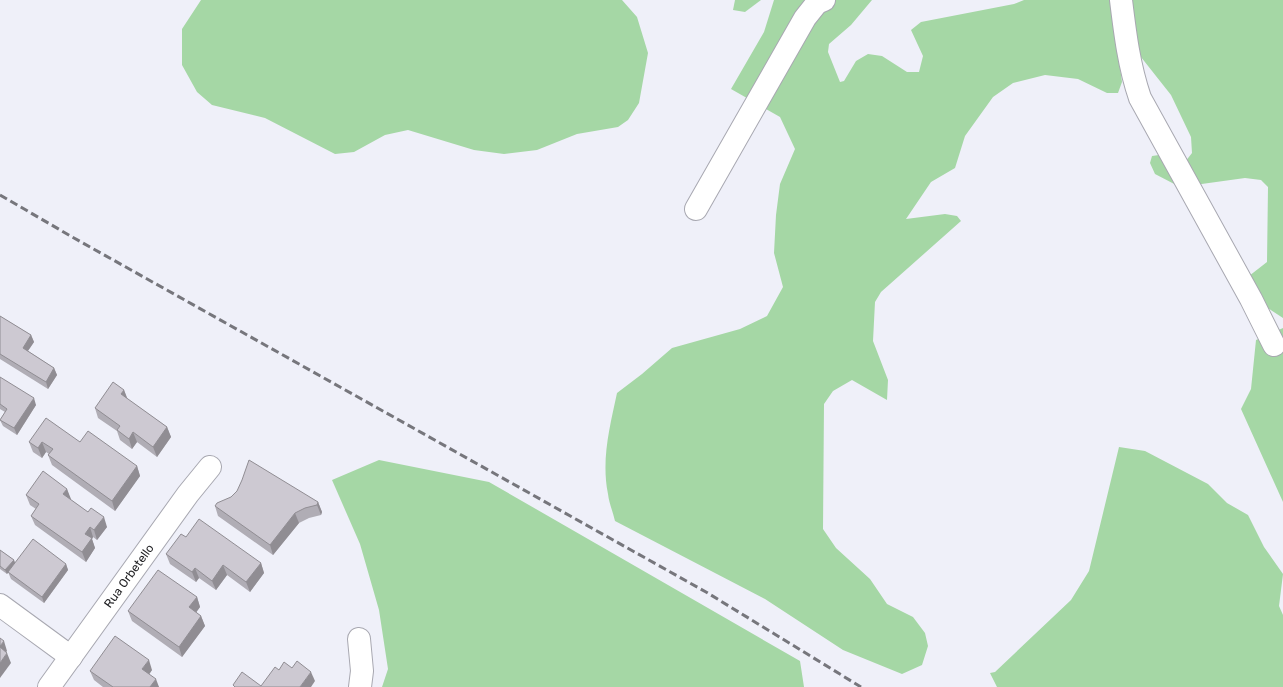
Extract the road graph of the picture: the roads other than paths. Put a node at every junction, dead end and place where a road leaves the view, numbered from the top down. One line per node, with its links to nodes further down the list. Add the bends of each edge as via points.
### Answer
1 (824, 0): 3 (street, via 817,3 805,18)
2 (1121, 0): 4 (street, via 1133,76 1140,98)
3 (696, 209)
4 (1274, 345)
5 (210, 467): 8 (street, Rua Orbetello)
6 (0, 606): 8 (street)
7 (358, 639): 10 (street, via 362,671)
8 (71, 657): 9 (street, Rua Orbetello)
9 (49, 687)
10 (360, 687)

